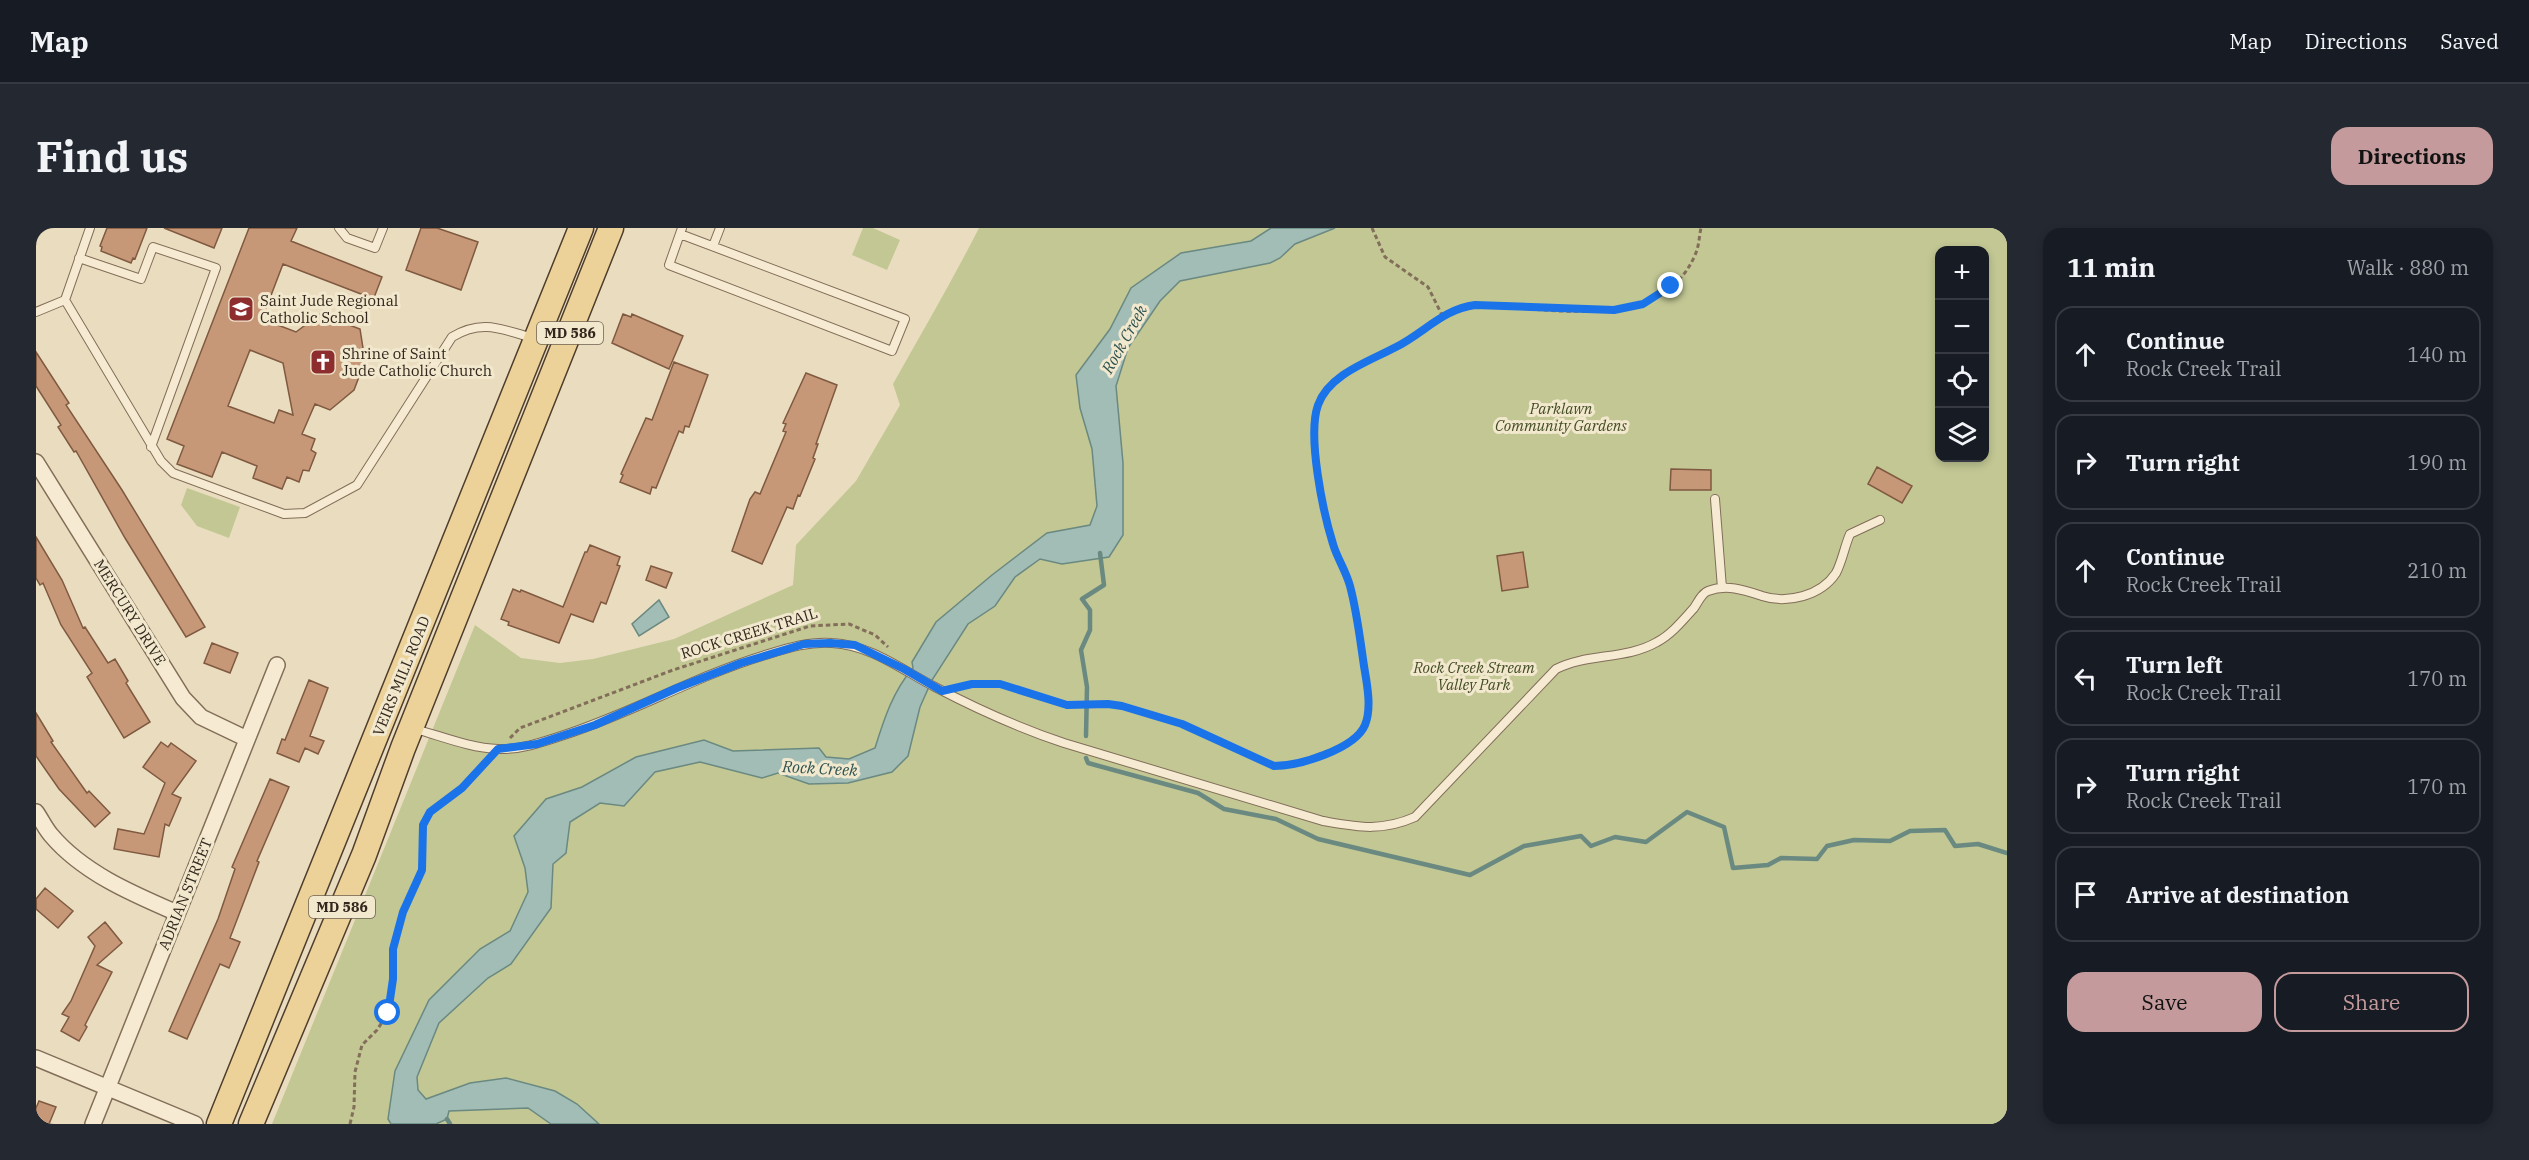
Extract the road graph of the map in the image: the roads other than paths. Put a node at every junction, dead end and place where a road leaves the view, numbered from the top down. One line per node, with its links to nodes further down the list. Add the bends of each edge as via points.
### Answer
1 (90, 228): 9 (lane)
2 (339, 228): 3 (lane, via 347,238 375,248)
3 (383, 228)
4 (581, 228): 12 (main road, VEIRS MILL ROAD / MD 586)
5 (611, 228): 20 (main road, VEIRS MILL ROAD / MD 586)
6 (720, 228): 8 (lane)
7 (681, 231): 8 (lane); 8 (lane, via 669,265 892,351 905,319)
8 (713, 246)
9 (79, 258): 10 (lane); 13 (lane, via 141,279 153,247 216,268)
10 (65, 300): 11 (lane); 13 (lane)
11 (36, 312)
12 (538, 340): 13 (lane, via 491,326 466,329 452,338 357,485 305,513 284,514 173,473); 19 (main road, VEIRS MILL ROAD / MD 586)
13 (151, 447)
14 (36, 462): 21 (street, MERCURY DRIVE, via 183,698 201,717)
15 (1716, 499): 17 (lane)
16 (1880, 520): 17 (lane, via 1850,534 1836,573 1816,591 1791,599)
17 (1722, 588): 20 (lane, via 1705,591 1677,627 1657,642 1632,652 1556,669 1415,817 1394,826 1346,825 1279,810 1030,731 855,645 804,644 720,671 595,725 537,744 498,749)
18 (277, 665): 21 (street, ADRIAN STREET)
19 (376, 737): 20 (main road); 24 (main road, VEIRS MILL ROAD / MD 586)
20 (407, 738): 26 (main road, VEIRS MILL ROAD / MD 586, via 364,855)
21 (247, 739): 23 (street, ADRIAN STREET)
22 (36, 812): 23 (street, via 51,836 89,869)
23 (177, 914): 27 (street, ADRIAN STREET)
24 (248, 1052): 26 (main road); 30 (main road, VEIRS MILL ROAD / MD 586)
25 (36, 1058): 27 (street)
26 (275, 1065): 31 (main road, VEIRS MILL ROAD / MD 586)
27 (107, 1088): 28 (street, ADRIAN STREET); 29 (street)
28 (93, 1124)
29 (195, 1124)
30 (219, 1124)
31 (251, 1124)

